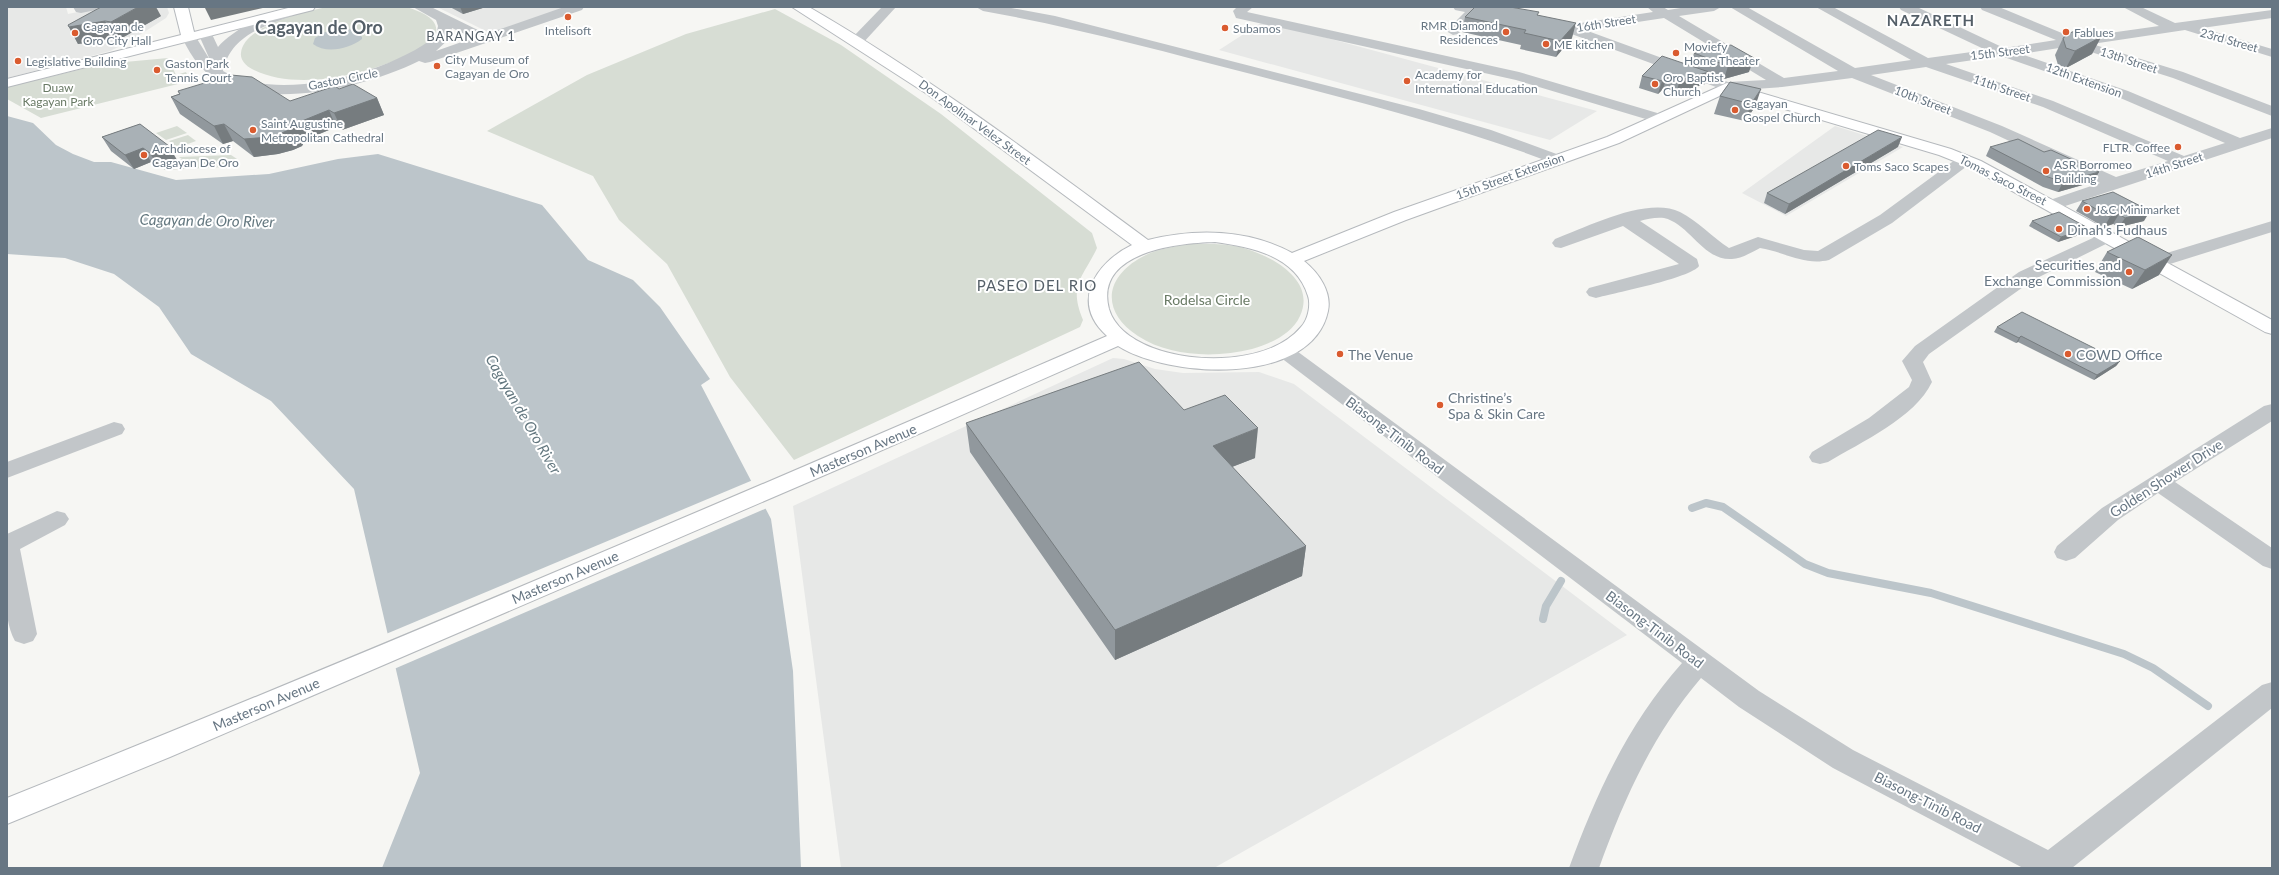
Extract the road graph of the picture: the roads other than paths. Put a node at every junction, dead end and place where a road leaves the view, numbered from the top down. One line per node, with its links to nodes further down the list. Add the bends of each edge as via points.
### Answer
1 (181, 7): 30 (main road)
2 (308, 7): 17 (main road)
3 (420, 7): 22 (street)
4 (577, 7): 29 (street)
5 (799, 7): 31 (main road, Don Apolinar Velez Street)
6 (889, 7): 31 (street)
7 (983, 7): 47 (street, via 1158,46 1444,120)
8 (1246, 7): 44 (street, via 1239,13 1241,15 1519,76)
9 (1460, 7): 18 (street)
10 (1714, 7): 19 (street, 16th Street)
11 (1737, 7): 39 (street, 10th Street)
12 (1823, 7): 36 (street, 11th Street)
13 (1906, 7): 33 (street, 12th Extension)
14 (1987, 7): 32 (street, 13th Street)
15 (2130, 7): 26 (street, 23rd Street)
16 (2224, 7): 23 (street)
17 (290, 9): 25 (main road); 37 (street, via 241,33 228,44)
18 (1475, 10): 20 (street); 28 (street)
19 (1659, 11): 27 (street, 16th Street); 41 (street)
20 (1504, 13)
21 (2272, 14): 23 (street, 15th Street)
22 (442, 18): 29 (street); 38 (street, Gaston Circle, via 445,33 439,42 422,54)
23 (2247, 18): 26 (street, 15th Street)
24 (1533, 22): 27 (street, Tomas Saco Street)
25 (202, 28): 30 (main road); 37 (street)
26 (2180, 28): 32 (street, 15th Street); 34 (street, 23rd Street)
27 (1570, 29): 42 (street, Tomas Saco Street)
28 (1453, 31)
29 (486, 39): 38 (street)
30 (190, 40): 35 (main road, via 126,48); 35 (main road, via 178,47 130,52); 37 (street, Gaston Circle, via 203,63)
31 (857, 41): 56 (main road, Don Apolinar Velez Street, via 936,93)
32 (2075, 43): 33 (street, 15th Street); 43 (street, 13th Street, via 2178,76)
33 (2002, 52): 36 (street, 15th Street); 46 (street, 12th Extension, via 2123,94)
34 (2272, 53)
35 (94, 60): 40 (main road)
36 (1926, 62): 39 (street, 15th Street); 49 (street, 11th Street, via 2048,104)
37 (217, 66): 38 (street, Gaston Circle, via 239,84 275,88 326,84)
38 (384, 72)
39 (1851, 72): 41 (street, 15th Street); 50 (street, 10th Street, via 1996,128)
40 (7, 83)
41 (1782, 83): 42 (street, 15th Street)
42 (1727, 87): 44 (main road, 15th Street Extension); 48 (main road, Tomas Saco Street)
43 (2272, 111)
44 (1659, 118): 47 (main road, 15th Street Extension, via 1613,140)
45 (2272, 133): 46 (street, 14th Street)
46 (2239, 143): 49 (street, 14th Street)
47 (1556, 159): 57 (main road, 15th Street Extension, via 1400,216)
48 (1966, 160): 51 (main road, Tomas Saco Street); 52 (street, via 1886,219 1824,256 1806,257 1758,242 1732,254 1724,253 1672,214 1658,212)
49 (2185, 162): 50 (street, 14th Street)
50 (2116, 183): 51 (street, 14th Street)
51 (2053, 205): 54 (main road, Tomas Saco Street)
52 (1625, 219): 55 (street); 59 (street, via 1690,263 1690,266)
53 (2272, 226): 58 (street)
54 (2108, 236): 58 (main road, Tomas Saco Street); 65 (street, via 2026,276 1915,357 1912,361 1922,379 1916,393 1903,406)
55 (1561, 243)
56 (1145, 246): 57 (main road, via 1183,238 1215,237 1245,241 1277,252); 61 (main road, via 1111,267 1099,284 1099,311)
57 (1291, 260): 62 (main road, via 1314,283 1319,302 1318,312 1308,332)
58 (2154, 262): 60 (main road, Tomas Saco Street)
59 (1596, 292)
60 (2271, 326)
61 (1120, 338): 62 (main road, via 1162,358 1198,364 1235,363 1269,356); 75 (main road, Masterson Avenue, via 160,749)
62 (1283, 350): 73 (street, Biasong-Tinib Road)
63 (2272, 411): 67 (street, Golden Shower Drive)
64 (114, 428): 66 (street)
65 (1820, 458)
66 (7, 470)
67 (2158, 482): 70 (street, Golden Shower Drive, via 2110,514); 71 (street)
68 (57, 519): 69 (street)
69 (7, 546): 72 (street)
70 (2066, 552)
71 (2272, 560)
72 (24, 634)
73 (1699, 662): 76 (street, Biasong-Tinib Road, via 1755,703 1843,759); 77 (street, via 1681,681 1629,758 1598,827)
74 (2272, 693): 76 (street)
75 (7, 811)
76 (2051, 867)
77 (1584, 868)

